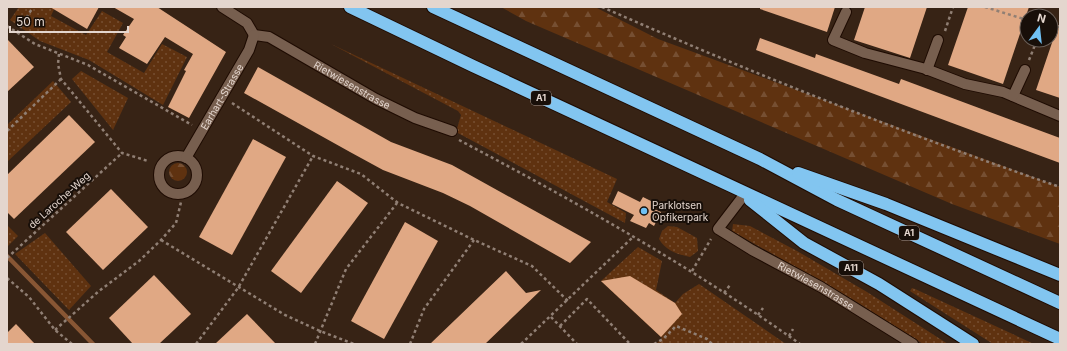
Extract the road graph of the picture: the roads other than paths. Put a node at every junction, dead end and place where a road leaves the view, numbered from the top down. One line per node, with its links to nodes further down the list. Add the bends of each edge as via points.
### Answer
1 (222, 7): 5 (street, via 247,23)
2 (350, 7): 14 (highway, A1)
3 (433, 7): 13 (highway, A1)
4 (846, 12): 7 (street, via 833,40 865,53)
5 (254, 35): 11 (street, Rietwiesenstrasse, via 268,37 376,99); 12 (street, Earhart-Strasse, via 249,50)
6 (938, 40): 7 (street)
7 (927, 70): 9 (street, via 965,84)
8 (1025, 70): 9 (street)
9 (1013, 96): 10 (street)
10 (1060, 116)
11 (453, 136)
12 (186, 158)
13 (760, 159): 16 (highway, via 886,204); 17 (highway, A1, via 837,200)
14 (733, 187): 15 (highway, A11); 18 (highway, A1)
15 (744, 195): 19 (street, Rietwiesenstrasse, via 718,229 821,287); 20 (highway, A11, via 804,243 879,284)
16 (1060, 275)
17 (1060, 303)
18 (1060, 339)
19 (913, 344)
20 (973, 344)

